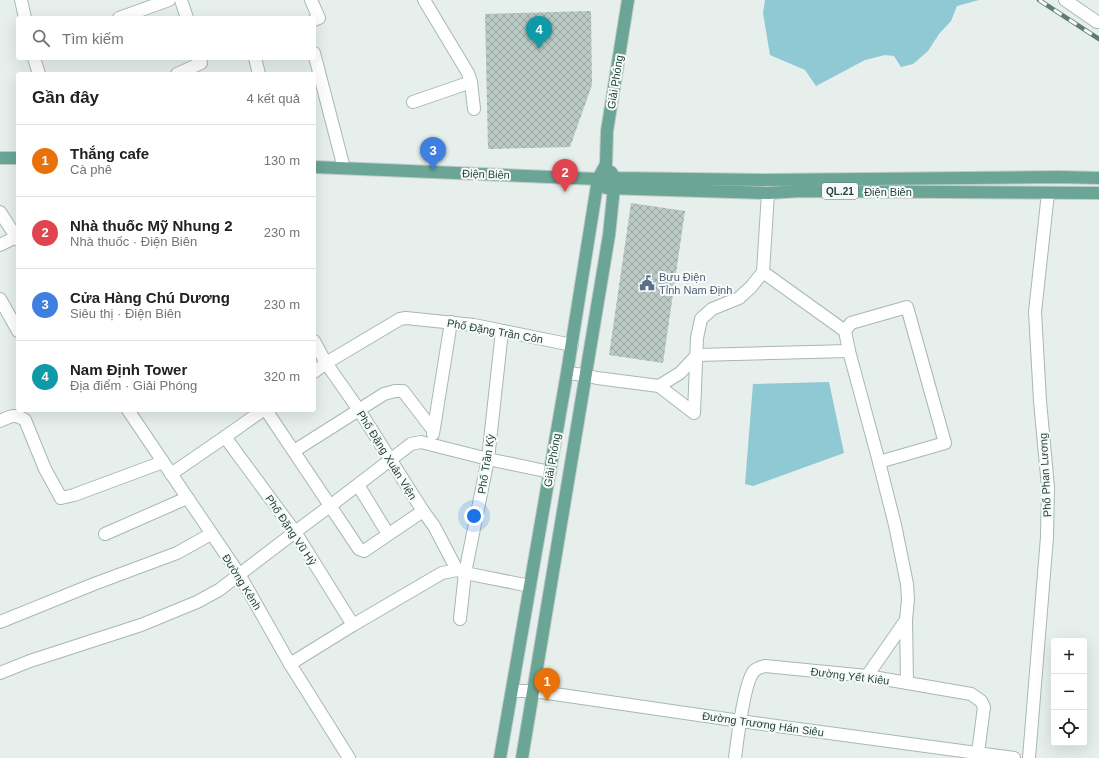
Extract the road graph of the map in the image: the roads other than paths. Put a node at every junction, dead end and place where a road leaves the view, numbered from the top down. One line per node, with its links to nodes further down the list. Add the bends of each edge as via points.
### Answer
1 (21, 0): 8 (street)
2 (169, 0): 9 (street)
3 (181, 0): 10 (street)
4 (311, 0): 11 (street, via 319,18)
5 (424, 0): 20 (street)
6 (628, 0): 25 (main road, Giải Phóng, via 607,131)
7 (1065, 0): 12 (street)
8 (25, 16)
9 (125, 16)
10 (186, 16)
11 (316, 19)
12 (1099, 22)
13 (35, 60): 17 (street)
14 (256, 60): 19 (street)
15 (316, 60): 27 (street)
16 (201, 65): 18 (street)
17 (38, 72)
18 (182, 72)
19 (259, 72)
20 (471, 82): 21 (street); 22 (street)
21 (413, 102)
22 (474, 109)
23 (0, 158): 24 (main road)
24 (16, 158)
25 (606, 164): 29 (main road); 30 (main road, Giải Phóng)
26 (316, 167): 27 (main road, Điện Biên / QL.21)
27 (344, 168): 30 (main road, Điện Biên / QL.21, via 585,178)
28 (1099, 178): 29 (main road, Điện Biên / QL.21)
29 (614, 183): 30 (main road, Điện Biên / QL.21); 31 (main road, Điện Biên / QL.21); 52 (main road, Giải Phóng, via 609,235)
30 (597, 184): 46 (main road, Giải Phóng)
31 (768, 192): 32 (main road, Điện Biên / QL.21); 38 (street)
32 (1048, 193): 33 (main road, Điện Biên / QL.21); 97 (street, Phố Phan Lương, via 1035,312 1048,487 1047,537)
33 (1099, 193)
34 (0, 212): 35 (street)
35 (16, 236)
36 (16, 238): 37 (street)
37 (0, 245)
38 (763, 272): 44 (street); 48 (street, via 739,298 712,309 701,319)
39 (0, 299): 40 (street)
40 (4, 316): 42 (street)
41 (451, 322): 43 (street, Phố Đặng Trần Côn); 49 (street, Phố Đặng Trần Côn, via 400,319); 59 (street)
42 (16, 329)
43 (502, 331): 46 (street, Phố Đặng Trần Côn); 63 (street, Phố Trần Kỳ)
44 (845, 331): 47 (street); 66 (street, via 851,323 907,307 945,443)
45 (316, 345): 49 (street, Phố Đặng Xuân Viện)
46 (572, 345): 51 (main road, Giải Phóng)
47 (849, 351): 48 (street); 66 (street)
48 (696, 355): 53 (street, via 680,373); 53 (street, via 694,413)
49 (326, 363): 50 (street, Phố Đặng Trần Côn); 54 (street, Phố Đặng Xuân Viện)
50 (316, 370)
51 (567, 373): 52 (street); 67 (main road, Giải Phóng)
52 (585, 375): 53 (street); 89 (main road, Giải Phóng)
53 (659, 386)
54 (359, 410): 59 (street, via 384,394 395,390 403,391); 62 (street); 64 (street, Phố Đặng Xuân Viện)
55 (129, 412): 65 (street, Đường Kênh)
56 (260, 412): 60 (street)
57 (267, 412): 62 (street)
58 (0, 421): 65 (street, via 12,415 25,420 45,469 61,498)
59 (433, 430): 61 (street)
60 (225, 437): 68 (street); 73 (street, Phố Đặng Vũ Hỷ)
61 (431, 444): 63 (street); 64 (street, via 410,444)
62 (294, 452): 71 (street)
63 (488, 459): 67 (street); 77 (street, Phố Trần Kỳ)
64 (391, 460): 69 (street); 72 (street, Phố Đặng Xuân Viện)
65 (163, 462): 68 (street, Đường Kênh)
66 (880, 462): 81 (street, via 907,584)
67 (550, 472): 79 (main road, Giải Phóng)
68 (171, 474): 70 (street, Đường Kênh)
69 (358, 485): 71 (street); 76 (street)
70 (187, 498): 74 (street); 75 (street, Đường Kênh)
71 (330, 506): 73 (street); 76 (street, via 359,549 364,551)
72 (423, 511): 76 (street); 77 (street, Phố Đặng Xuân Viện)
73 (295, 532): 78 (street); 83 (street, Phố Đặng Vũ Hỷ)
74 (105, 534)
75 (211, 534): 78 (street, Đường Kênh); 82 (street, via 177,553)
76 (388, 534)
77 (461, 572): 79 (street); 80 (street, Phố Trần Kỳ); 83 (street, via 442,572)
78 (239, 574): 84 (street, Đường Kênh); 85 (street, via 219,590 197,602 142,625)
79 (530, 586): 88 (main road, Giải Phóng)
80 (460, 619)
81 (906, 620): 86 (street); 87 (street)
82 (0, 622)
83 (353, 625): 84 (street)
84 (290, 664): 92 (street, Đường Kênh)
85 (0, 672)
86 (867, 676): 87 (street, Đường Yết Kiêu); 90 (street, Đường Yết Kiêu, via 765,666 758,668 750,678)
87 (907, 683): 91 (street, Đường Yết Kiêu, via 970,694 981,700 984,707)
88 (512, 691): 89 (street, Đường Trương Hán Siêu); 93 (main road, Giải Phóng)
89 (534, 691): 90 (street, Đường Trương Hán Siêu); 94 (main road, Giải Phóng)
90 (740, 721): 91 (street, Đường Trương Hán Siêu); 95 (street, Đường Yết Kiêu)
91 (978, 753): 96 (street, Đường Trương Hán Siêu)
92 (349, 758)
93 (500, 758)
94 (522, 758)
95 (735, 758)
96 (1014, 758)
97 (1029, 758)

